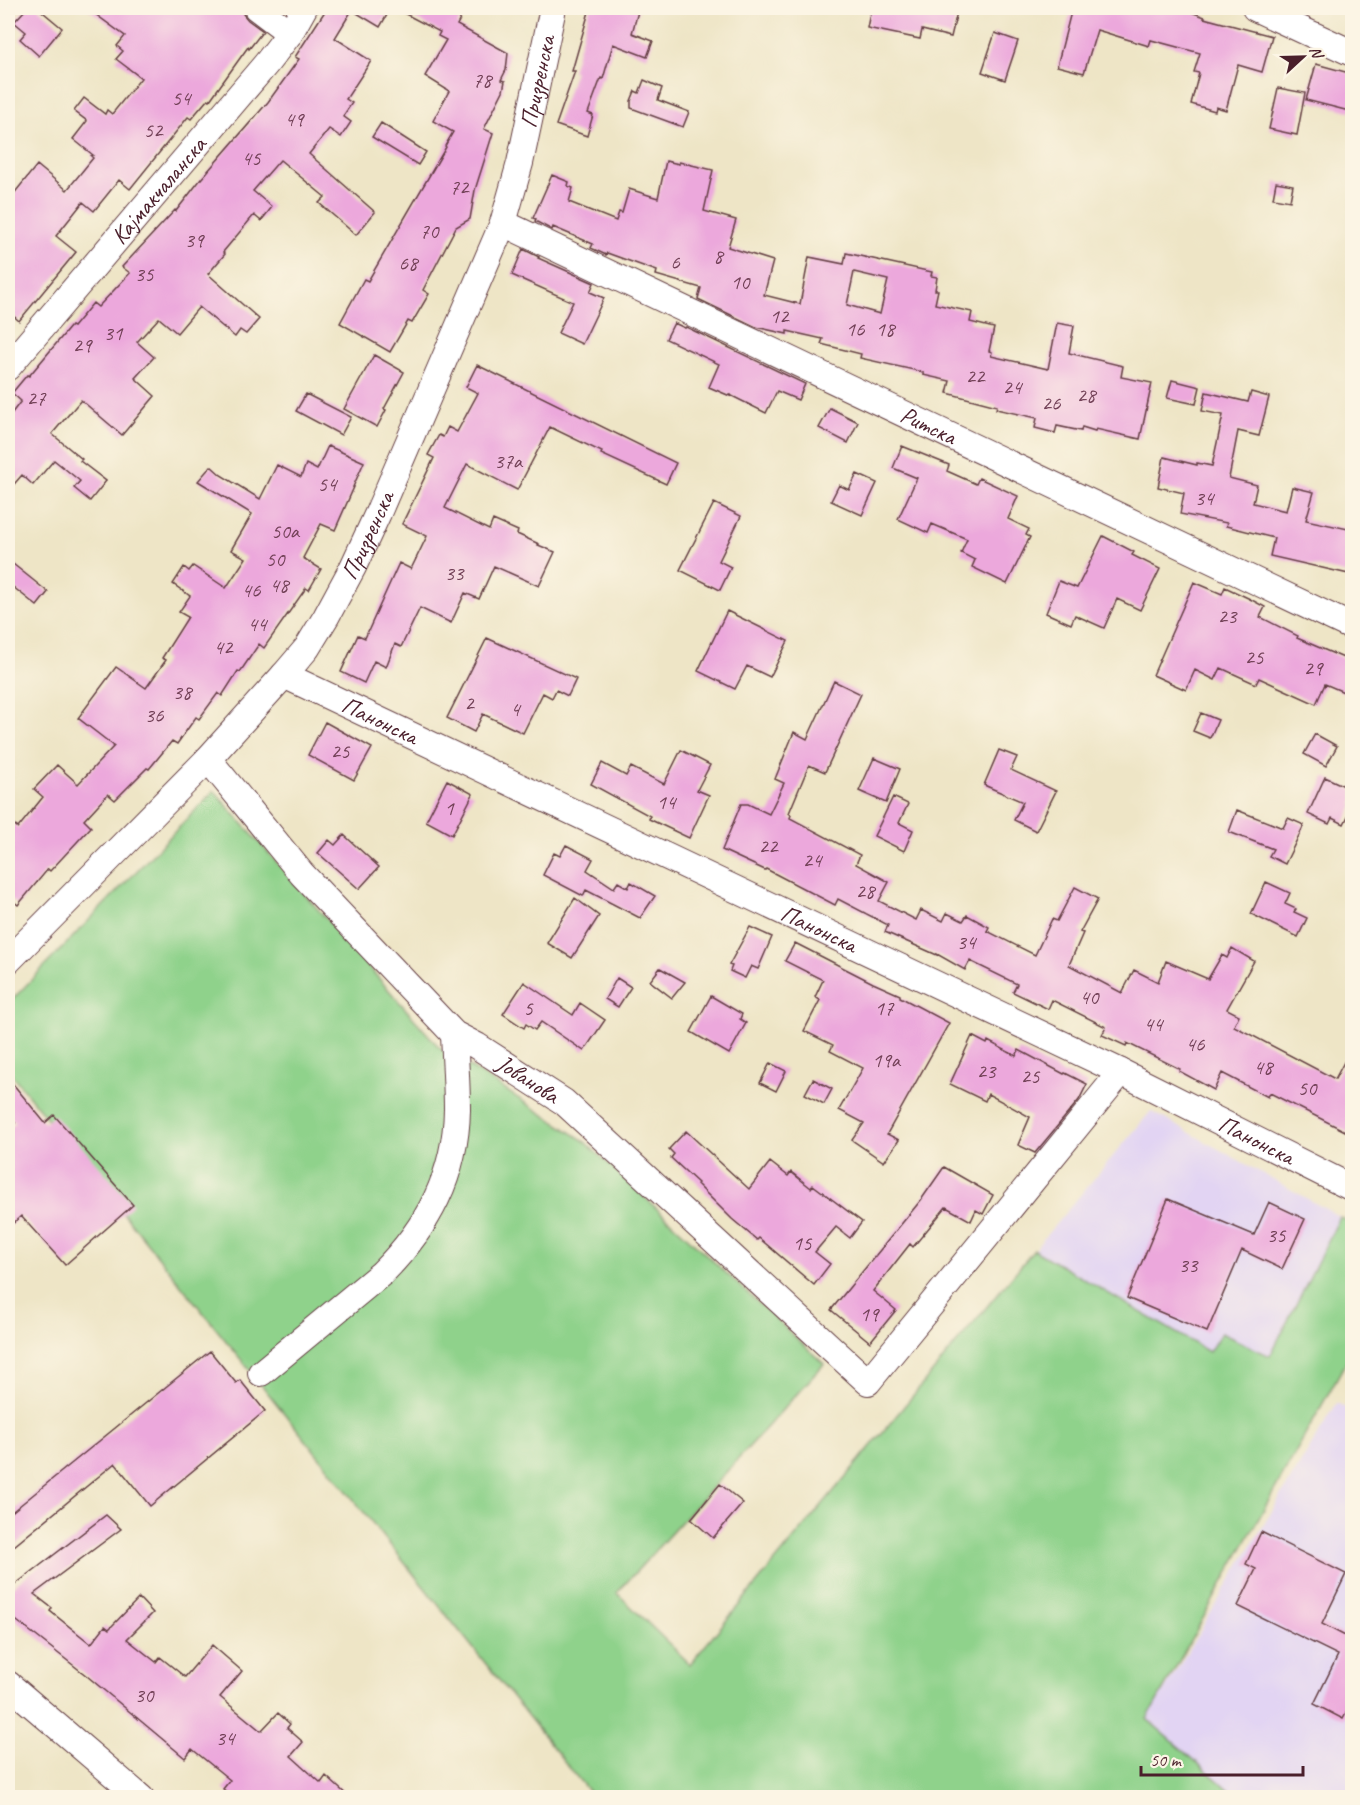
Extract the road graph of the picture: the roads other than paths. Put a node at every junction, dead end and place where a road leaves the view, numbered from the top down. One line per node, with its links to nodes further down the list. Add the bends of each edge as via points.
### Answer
1 (257, 8): 5 (street)
2 (303, 8): 5 (street, Кајмакчаланска)
3 (553, 8): 7 (street, Призренска)
4 (1255, 8): 6 (street)
5 (290, 33): 8 (street, Кајмакчаланска)
6 (1353, 53)
7 (503, 223): 9 (street, Ритска); 10 (street, Призренска, via 353,567 307,648)
8 (12, 352)
9 (1353, 627)
10 (284, 675): 11 (street, Призренска); 14 (street, Панонска)
11 (208, 759): 12 (street, Призренска); 13 (street, Јованова, via 302,874)
12 (12, 949)
13 (454, 1035): 14 (street, Јованова, via 564,1102 868,1382); 16 (street, via 454,1135 433,1208 418,1233 382,1273)
14 (1121, 1072): 15 (street, Панонска)
15 (1353, 1188)
16 (261, 1373)
17 (8, 1684): 18 (street)
18 (134, 1795)

